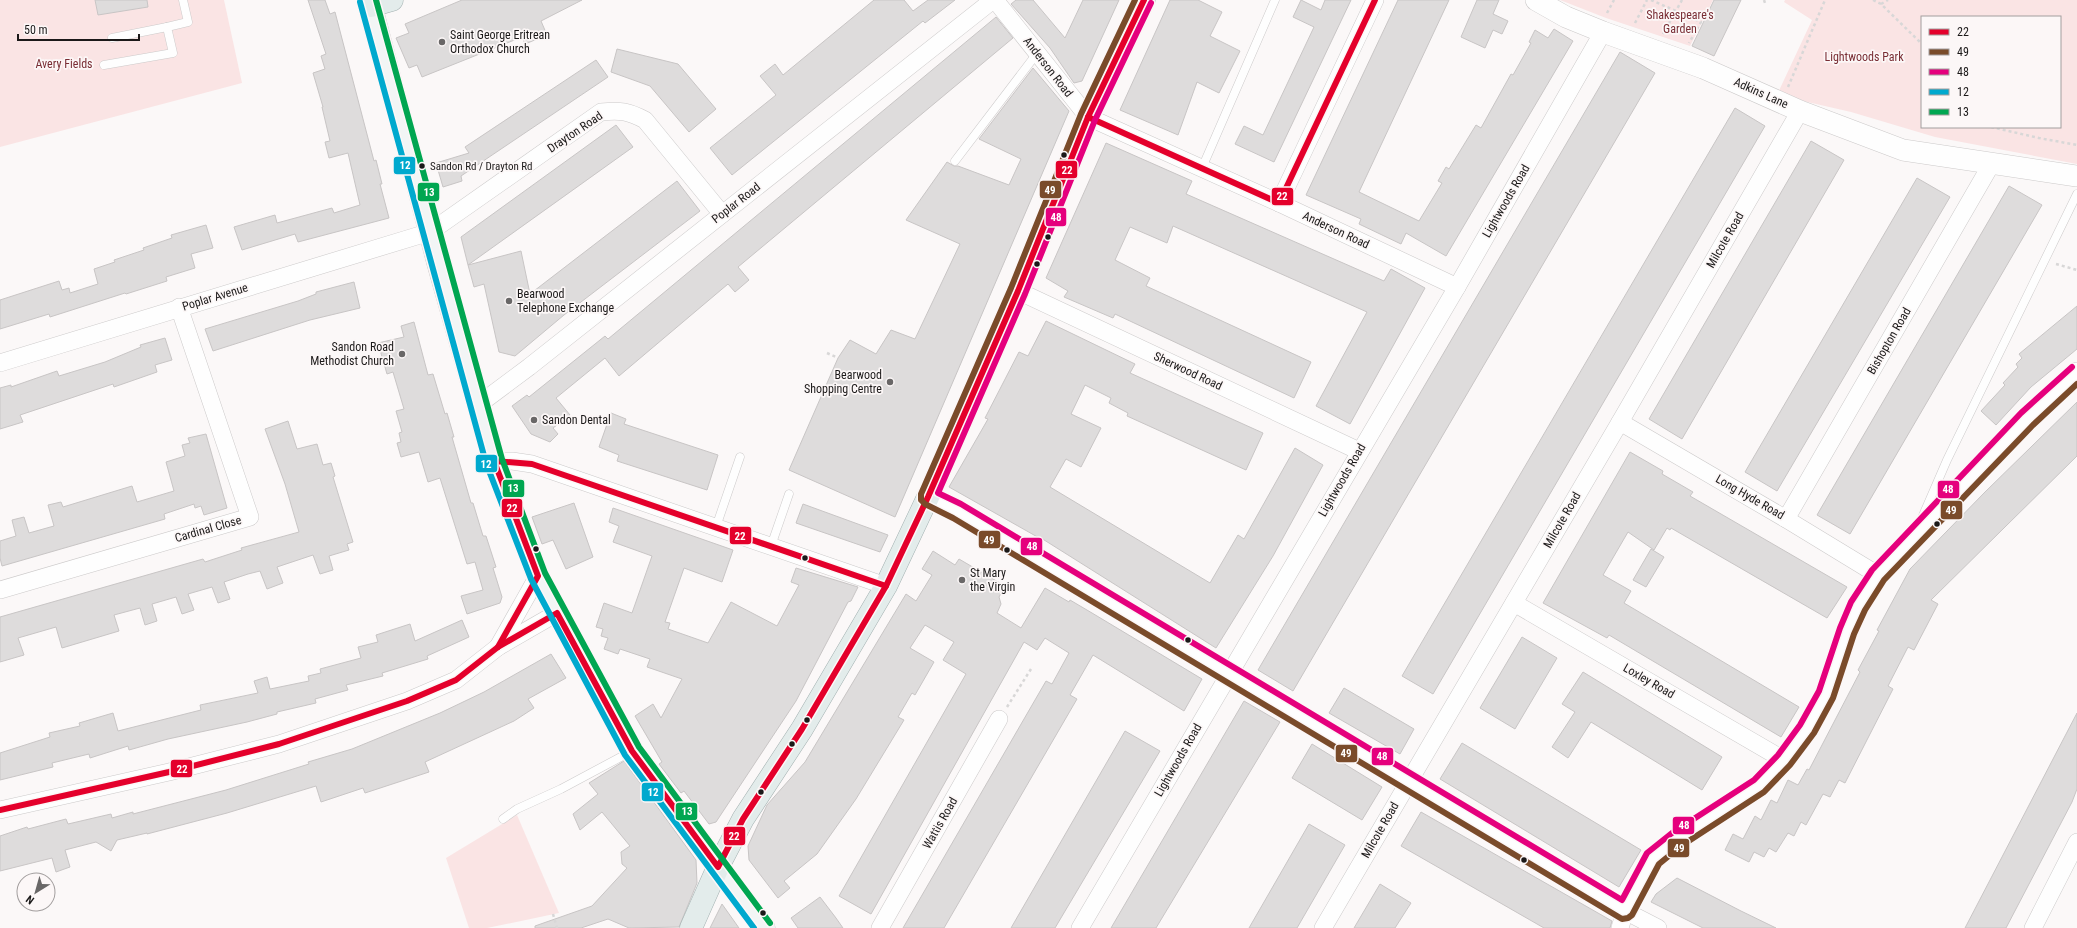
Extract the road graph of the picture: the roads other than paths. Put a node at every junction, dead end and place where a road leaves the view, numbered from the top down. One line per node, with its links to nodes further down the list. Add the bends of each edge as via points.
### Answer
1 (183, 0): 10 (lane, via 188,22)
2 (392, 0): 8 (main road)
3 (994, 0): 12 (street, Anderson Road); 22 (street, Poplar Road)
4 (1144, 0): 15 (main road)
5 (1275, 0): 18 (lane)
6 (1375, 0): 21 (street)
7 (1536, 0): 9 (street, Adkins Lane, via 1566,17)
8 (370, 3): 23 (main road)
9 (1608, 20): 14 (street, Adkins Lane, via 1703,68); 24 (street, Lightwoods Road)
10 (167, 27): 11 (lane); 13 (lane, via 173,53)
11 (112, 38)
12 (1038, 52): 15 (street, Anderson Road); 16 (lane)
13 (104, 64)
14 (1790, 106): 17 (street, Adkins Lane, via 1903,150); 30 (street, Milcote Road)
15 (1088, 117): 18 (street, Anderson Road); 25 (main road)
16 (955, 161)
17 (1992, 163): 19 (street, Adkins Lane); 36 (street, Bishopton Road)
18 (1202, 168): 21 (street, Anderson Road)
19 (2077, 176)
20 (2077, 194): 38 (lane, via 1947,460)
21 (1279, 203): 24 (street, Anderson Road)
22 (722, 214): 23 (street, Drayton Road, via 645,120 630,112 616,110 601,112); 29 (street, Poplar Road)
23 (430, 232): 26 (street, Poplar Avenue); 29 (main road)
24 (1457, 287): 31 (street, Lightwoods Road)
25 (1018, 291): 31 (street, Sherwood Road); 35 (main road)
26 (179, 307): 27 (street, Poplar Avenue); 43 (street, Cardinal Close, via 250,517)
27 (0, 363)
28 (2077, 373): 38 (street, via 2027,419)
29 (478, 405): 33 (main road)
30 (1620, 422): 36 (street, Long Hyde Road); 44 (street, Milcote Road)
31 (1359, 451): 47 (street, Lightwoods Road)
32 (740, 457): 37 (lane)
33 (494, 461): 37 (street, via 532,464); 41 (main road)
34 (790, 494): 39 (lane)
35 (928, 497): 42 (main road); 47 (street, via 957,511)
36 (1786, 518): 40 (street, Long Hyde Road)
37 (716, 527): 39 (street)
38 (1914, 535): 40 (street)
39 (771, 546): 42 (street)
40 (1878, 575): 50 (street, via 1858,606 1847,631 1826,694)
41 (538, 576): 45 (main road); 46 (street)
42 (886, 586): 55 (main road, via 802,729 743,819)
43 (0, 590)
44 (1514, 603): 50 (street, Loxley Road); 51 (street, Milcote Road)
45 (558, 613): 46 (street); 49 (main road)
46 (498, 647): 52 (street, via 456,680 407,701 279,744)
47 (1229, 673): 51 (street); 60 (street, Lightwoods Road)
48 (999, 719): 59 (street, Wattis Road)
49 (632, 751): 53 (lane, via 561,789 516,809); 55 (main road)
50 (1784, 760): 56 (street, via 1759,786 1676,840 1653,859)
51 (1407, 782): 56 (street); 61 (street, Milcote Road)
52 (0, 810)
53 (502, 819)
54 (2077, 842): 63 (street)
55 (718, 867): 57 (main road); 58 (main road)
56 (1622, 920): 62 (street)
57 (691, 928)
58 (764, 928)
59 (880, 928)
60 (1080, 928)
61 (1323, 928)
62 (1658, 928)
63 (2033, 928)

